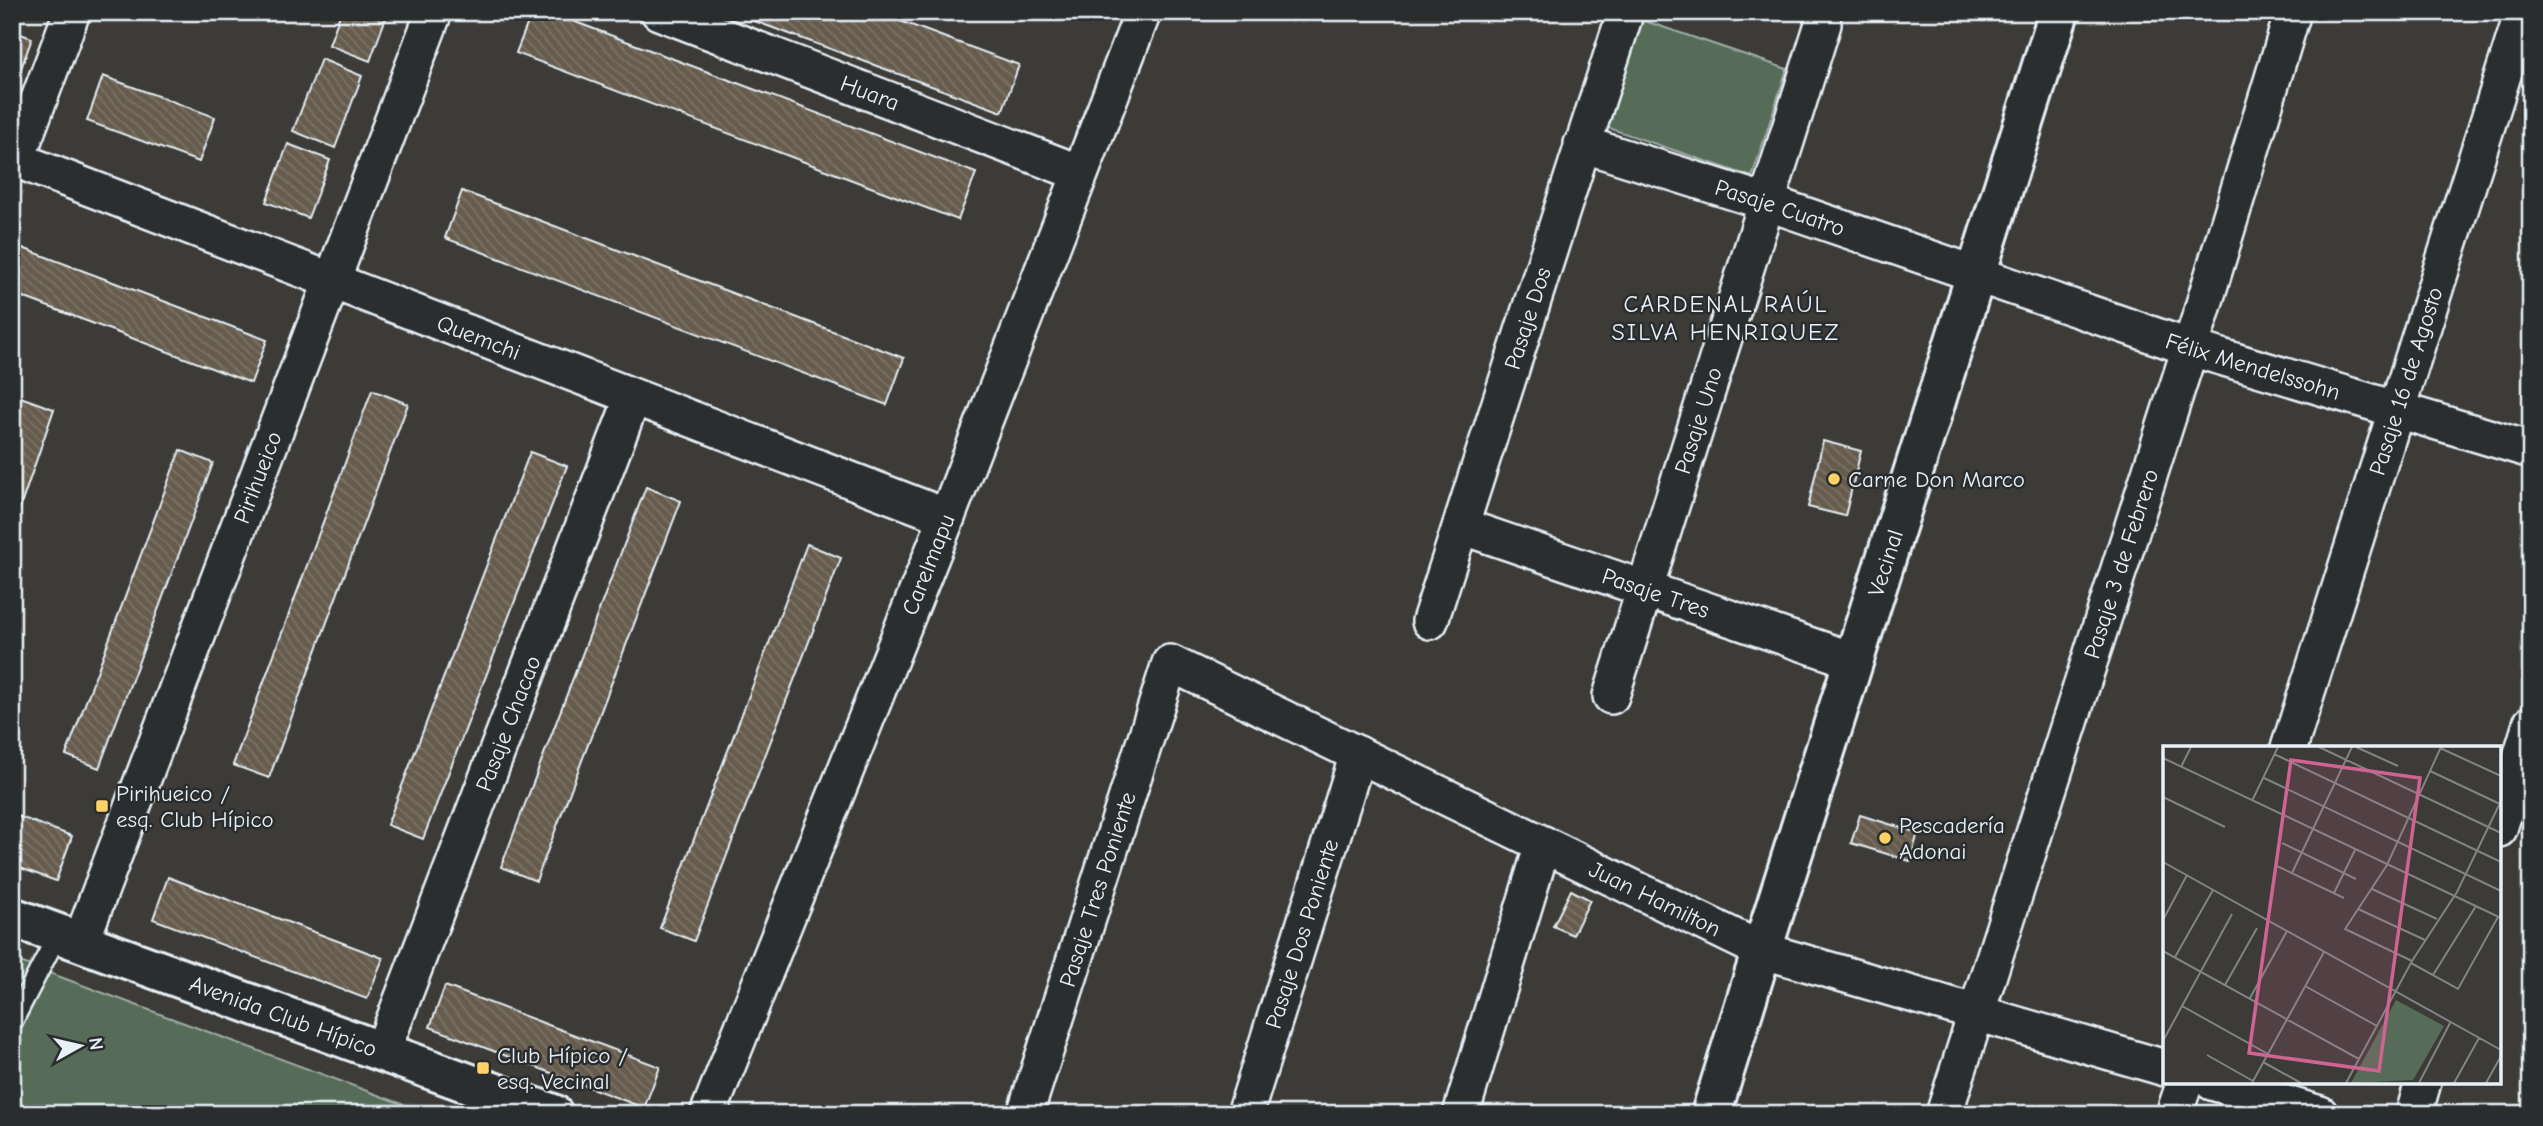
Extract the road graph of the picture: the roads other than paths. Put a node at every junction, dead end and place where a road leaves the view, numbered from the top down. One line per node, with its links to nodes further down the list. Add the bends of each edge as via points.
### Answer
1 (72, 12): 11 (street)
2 (434, 12): 15 (street, Pirihueico)
3 (659, 12): 12 (street, Huara)
4 (1143, 12): 12 (street, Carelmapu)
5 (2059, 12): 14 (street, Vecinal)
6 (2293, 12): 16 (street, Pasaje 3 de Febrero)
7 (2523, 12): 18 (street, Pasaje 16 de Agosto)
8 (1625, 13): 10 (street, Pasaje Dos)
9 (1823, 24): 13 (street, Pasaje Uno)
10 (1582, 144): 13 (street, Pasaje Cuatro); 21 (street, Pasaje Dos)
11 (14, 159): 15 (street, Quemchi)
12 (1080, 173): 20 (street, Carelmapu)
13 (1766, 202): 14 (street, Pasaje Cuatro); 22 (street, Pasaje Uno)
14 (1979, 275): 16 (street, Félix Mendelssohn); 24 (street, Vecinal)
15 (332, 281): 17 (street, Quemchi); 33 (street, Pirihueico)
16 (2188, 347): 18 (street, Félix Mendelssohn); 36 (street, Pasaje 3 de Febrero)
17 (633, 397): 20 (street, Quemchi); 38 (street, Pasaje Chacao)
18 (2395, 410): 19 (street, Félix Mendelssohn); 28 (street, Pasaje 16 de Agosto)
19 (2531, 450)
20 (947, 517): 44 (street, Carelmapu)
21 (1461, 526): 22 (street, Pasaje Tres); 23 (street, Pasaje Dos)
22 (1644, 589): 24 (street, Pasaje Tres); 26 (street, Pasaje Uno)
23 (1430, 621)
24 (1852, 660): 34 (street, Vecinal)
25 (1170, 663): 29 (street, Juan Hamilton); 45 (street, Pasaje Tres Poniente)
26 (1611, 696)
27 (2531, 724): 30 (street)
28 (2290, 746)
29 (1358, 754): 31 (street, Juan Hamilton); 46 (street, Pasaje Dos Poniente)
30 (2501, 822)
31 (1543, 844): 34 (street, Juan Hamilton); 47 (street)
32 (12, 917): 33 (street, Avenida Club Hípico)
33 (70, 938): 35 (lane); 38 (street, Avenida Club Hípico)
34 (1761, 950): 36 (street, Juan Hamilton); 48 (street, Vecinal)
35 (17, 1002): 37 (lane)
36 (1976, 1013): 39 (street, Juan Hamilton); 49 (street, Pasaje 3 de Febrero)
37 (12, 1023)
38 (382, 1052): 43 (street, Avenida Club Hípico)
39 (2163, 1067)
40 (2184, 1084): 50 (street)
41 (2219, 1084): 51 (street)
42 (2422, 1084): 52 (street)
43 (553, 1114)
44 (708, 1114)
45 (1025, 1114)
46 (1245, 1114)
47 (1461, 1114)
48 (1711, 1114)
49 (1944, 1114)
50 (2175, 1114)
51 (2320, 1114)
52 (2414, 1114)

